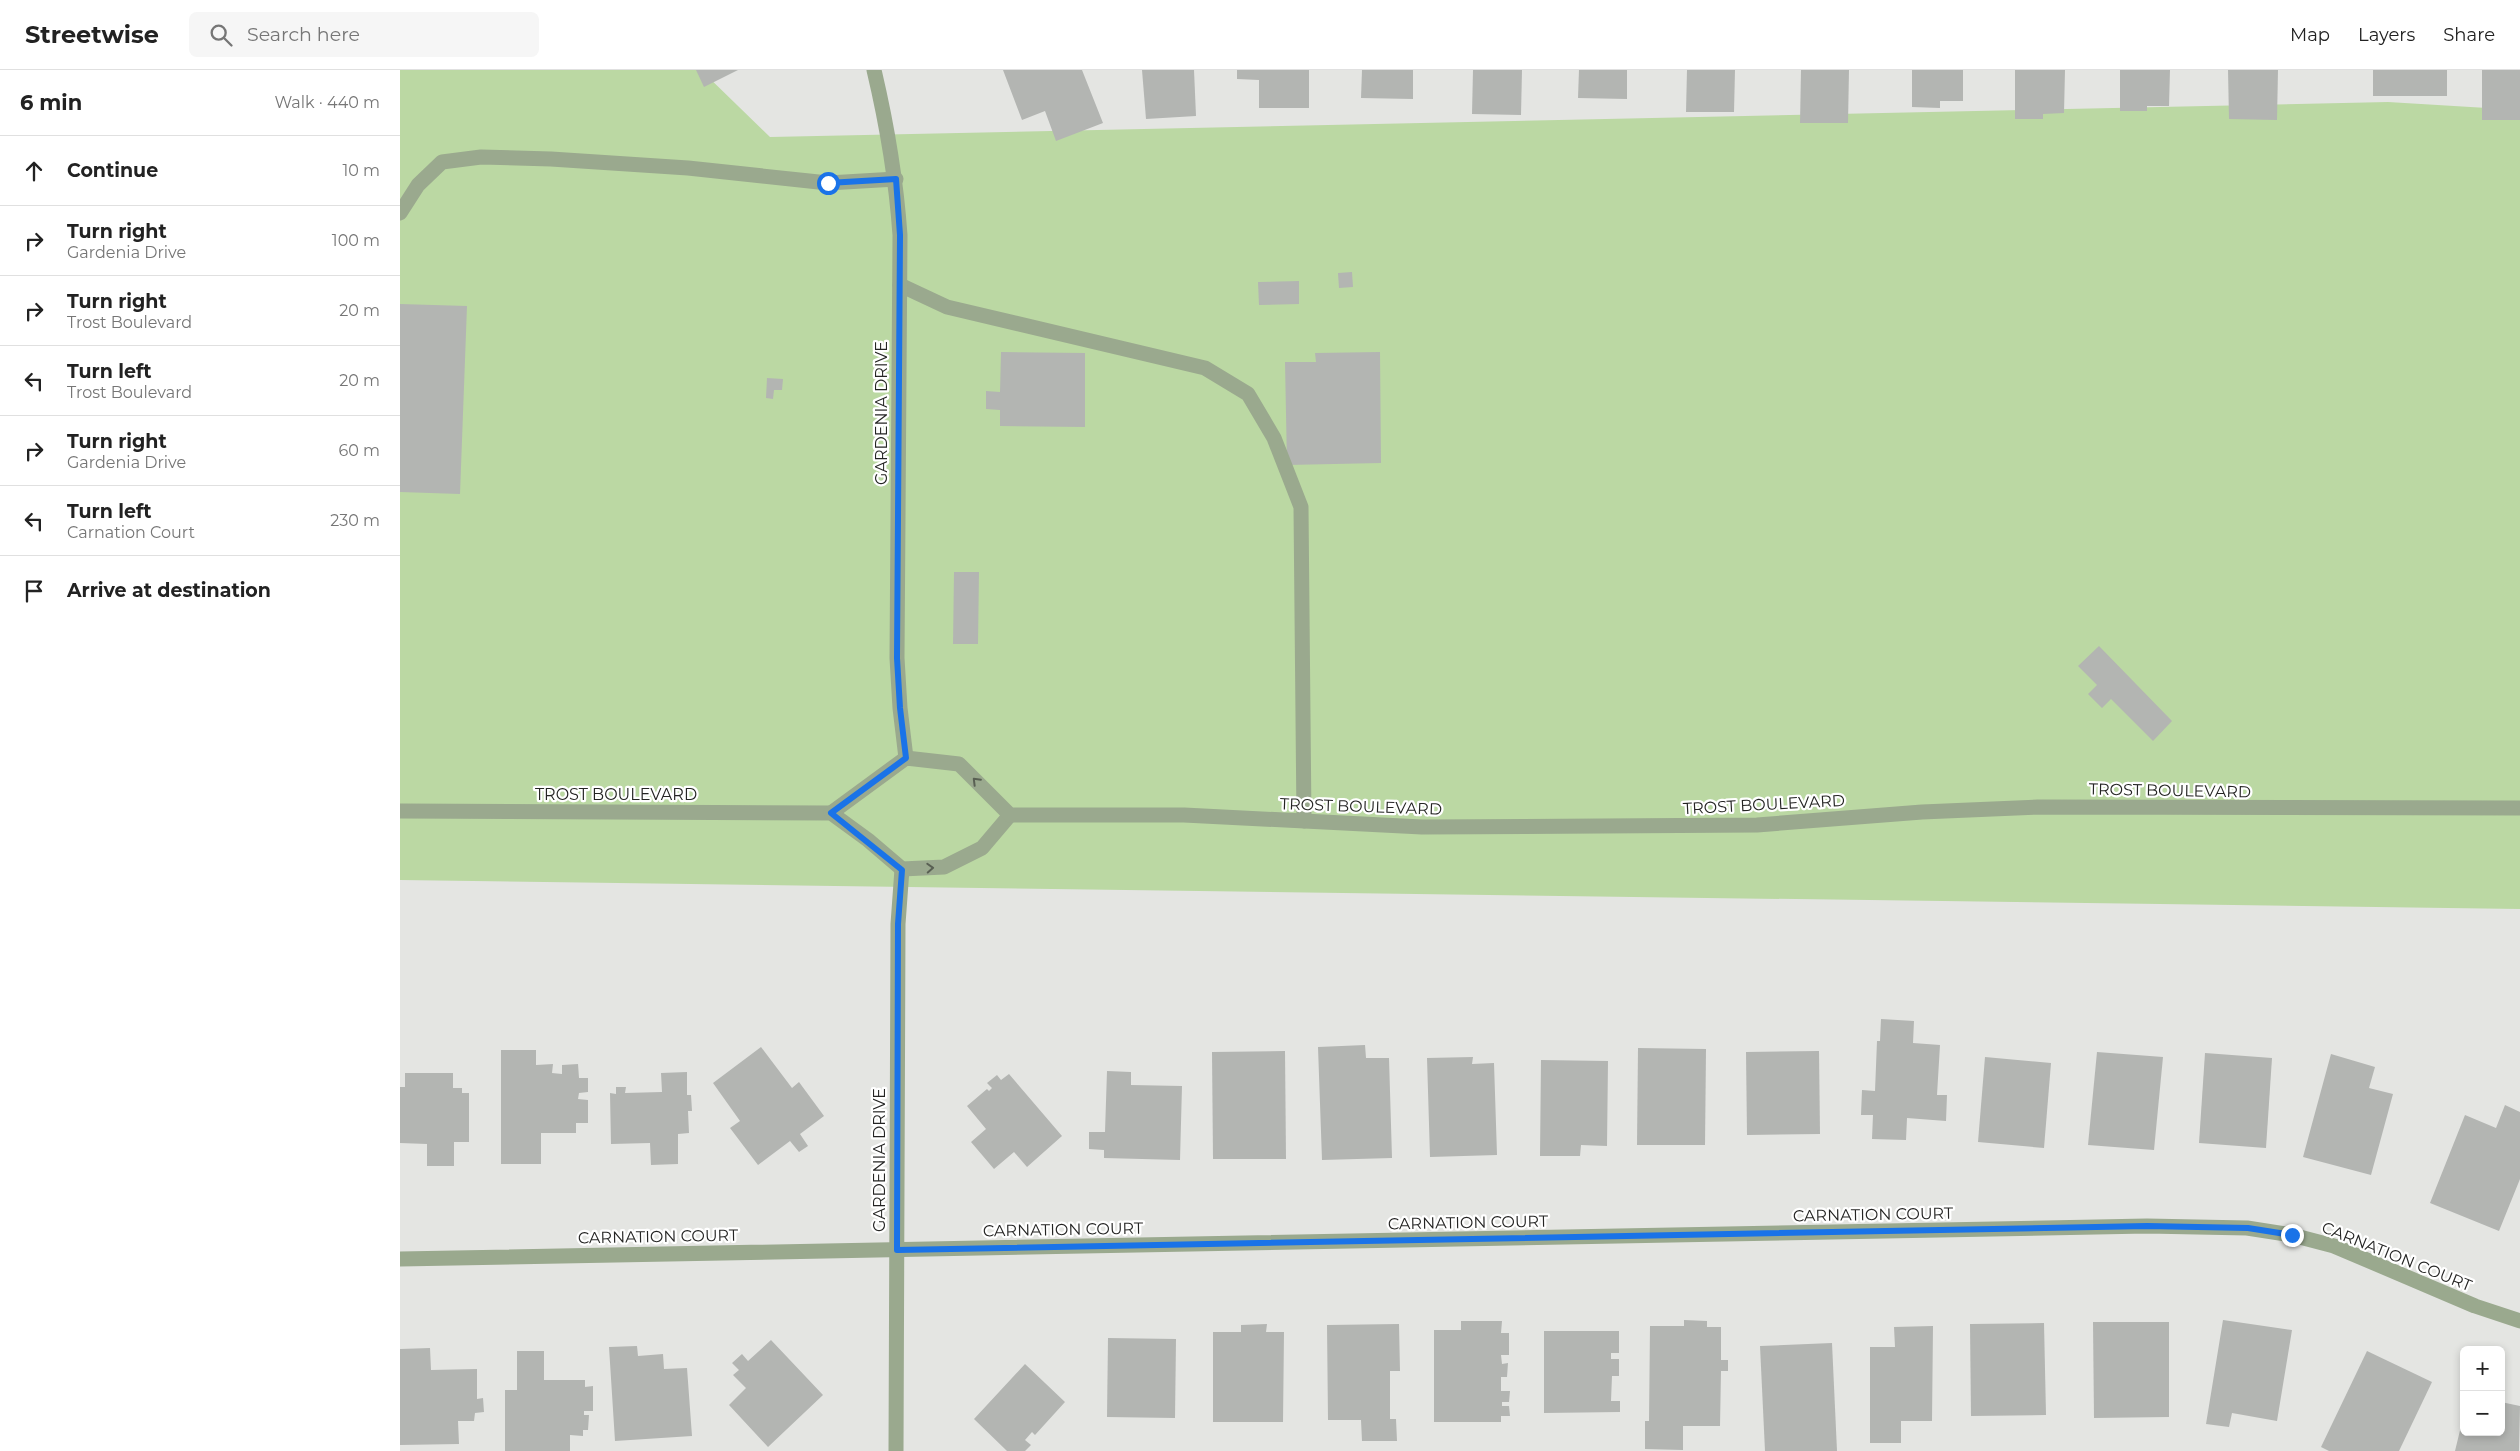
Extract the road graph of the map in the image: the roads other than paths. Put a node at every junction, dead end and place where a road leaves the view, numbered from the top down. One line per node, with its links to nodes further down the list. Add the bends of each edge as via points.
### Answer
1 (874, 70): 2 (street, GARDENIA DRIVE)
2 (896, 179): 3 (street, via 828,183 688,168 481,157 442,162 418,185); 4 (street, GARDENIA DRIVE)
3 (400, 213)
4 (900, 285): 5 (street, GARDENIA DRIVE, via 897,658); 10 (street, via 947,307 1205,368 1248,394 1274,438 1301,507)
5 (906, 758): 8 (street); 9 (street, one-way to 5, via 959,764)
6 (2520, 808): 10 (street, TROST BOULEVARD, via 2038,807 1747,825 1422,827)
7 (400, 811): 8 (street, TROST BOULEVARD)
8 (831, 813): 11 (street)
9 (1010, 816): 10 (street, TROST BOULEVARD, via 1184,815); 11 (street, one-way to 9, via 944,867 982,848)
10 (1304, 821)
11 (902, 870): 12 (street, GARDENIA DRIVE, via 898,924)
12 (897, 1250): 13 (street, CARNATION COURT); 14 (street, CARNATION COURT, via 2147,1226 2248,1228 2334,1246 2431,1288); 15 (street, GARDENIA DRIVE)
13 (400, 1259)
14 (2520, 1321)
15 (896, 1451)

